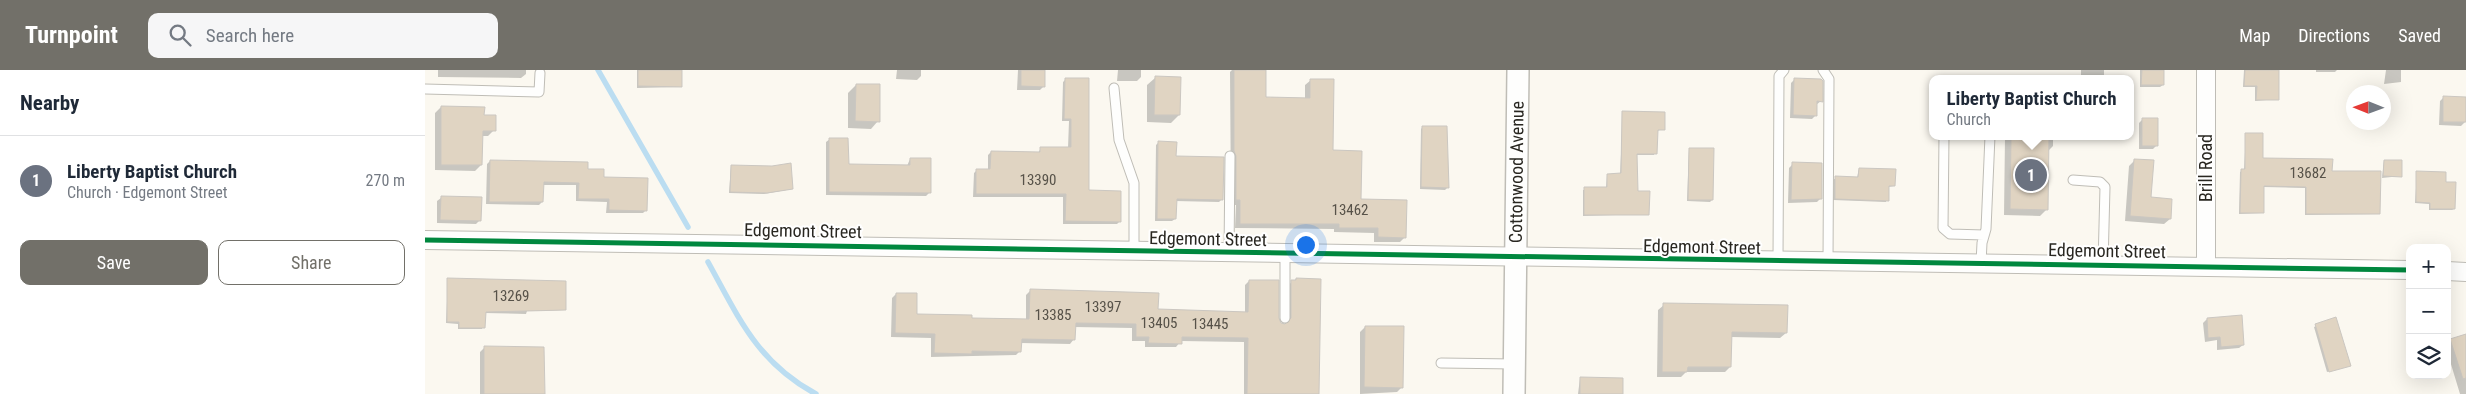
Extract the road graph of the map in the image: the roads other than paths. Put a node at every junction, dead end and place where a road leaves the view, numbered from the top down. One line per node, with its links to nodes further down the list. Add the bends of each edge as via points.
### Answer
1 (1518, 70): 17 (street, Cottonwood Avenue)
2 (1785, 70): 18 (lane, via 1779,76)
3 (1823, 70): 19 (lane, via 1829,78)
4 (2206, 70): 22 (street, Brill Road)
5 (540, 73): 7 (lane, via 539,92)
6 (1115, 88): 14 (lane, via 1119,140 1134,183)
7 (425, 89)
8 (1944, 140): 12 (lane, via 1943,228 1950,234)
9 (1990, 140): 12 (lane, via 1987,229)
10 (1231, 156): 15 (lane)
11 (2073, 180): 21 (lane, via 2100,182 2105,187)
12 (1984, 235): 20 (lane)
13 (425, 240): 14 (street, Edgemont Street)
14 (1134, 251): 15 (street, Edgemont Street)
15 (1229, 253): 16 (street, Edgemont Street)
16 (1285, 254): 17 (street, Edgemont Street); 26 (lane)
17 (1516, 258): 18 (street, Edgemont Street); 28 (street, Cottonwood Avenue)
18 (1778, 261): 19 (street, Edgemont Street)
19 (1828, 262): 20 (street, Edgemont Street)
20 (1981, 263): 21 (street, Edgemont Street)
21 (2103, 265): 22 (street, Edgemont Street)
22 (2206, 266): 23 (street, Edgemont Street)
23 (2406, 270)
24 (2451, 271): 25 (street)
25 (2466, 272)
26 (1285, 318)
27 (1441, 363): 28 (lane)
28 (1515, 364): 29 (street, Cottonwood Avenue)
29 (1514, 394)

